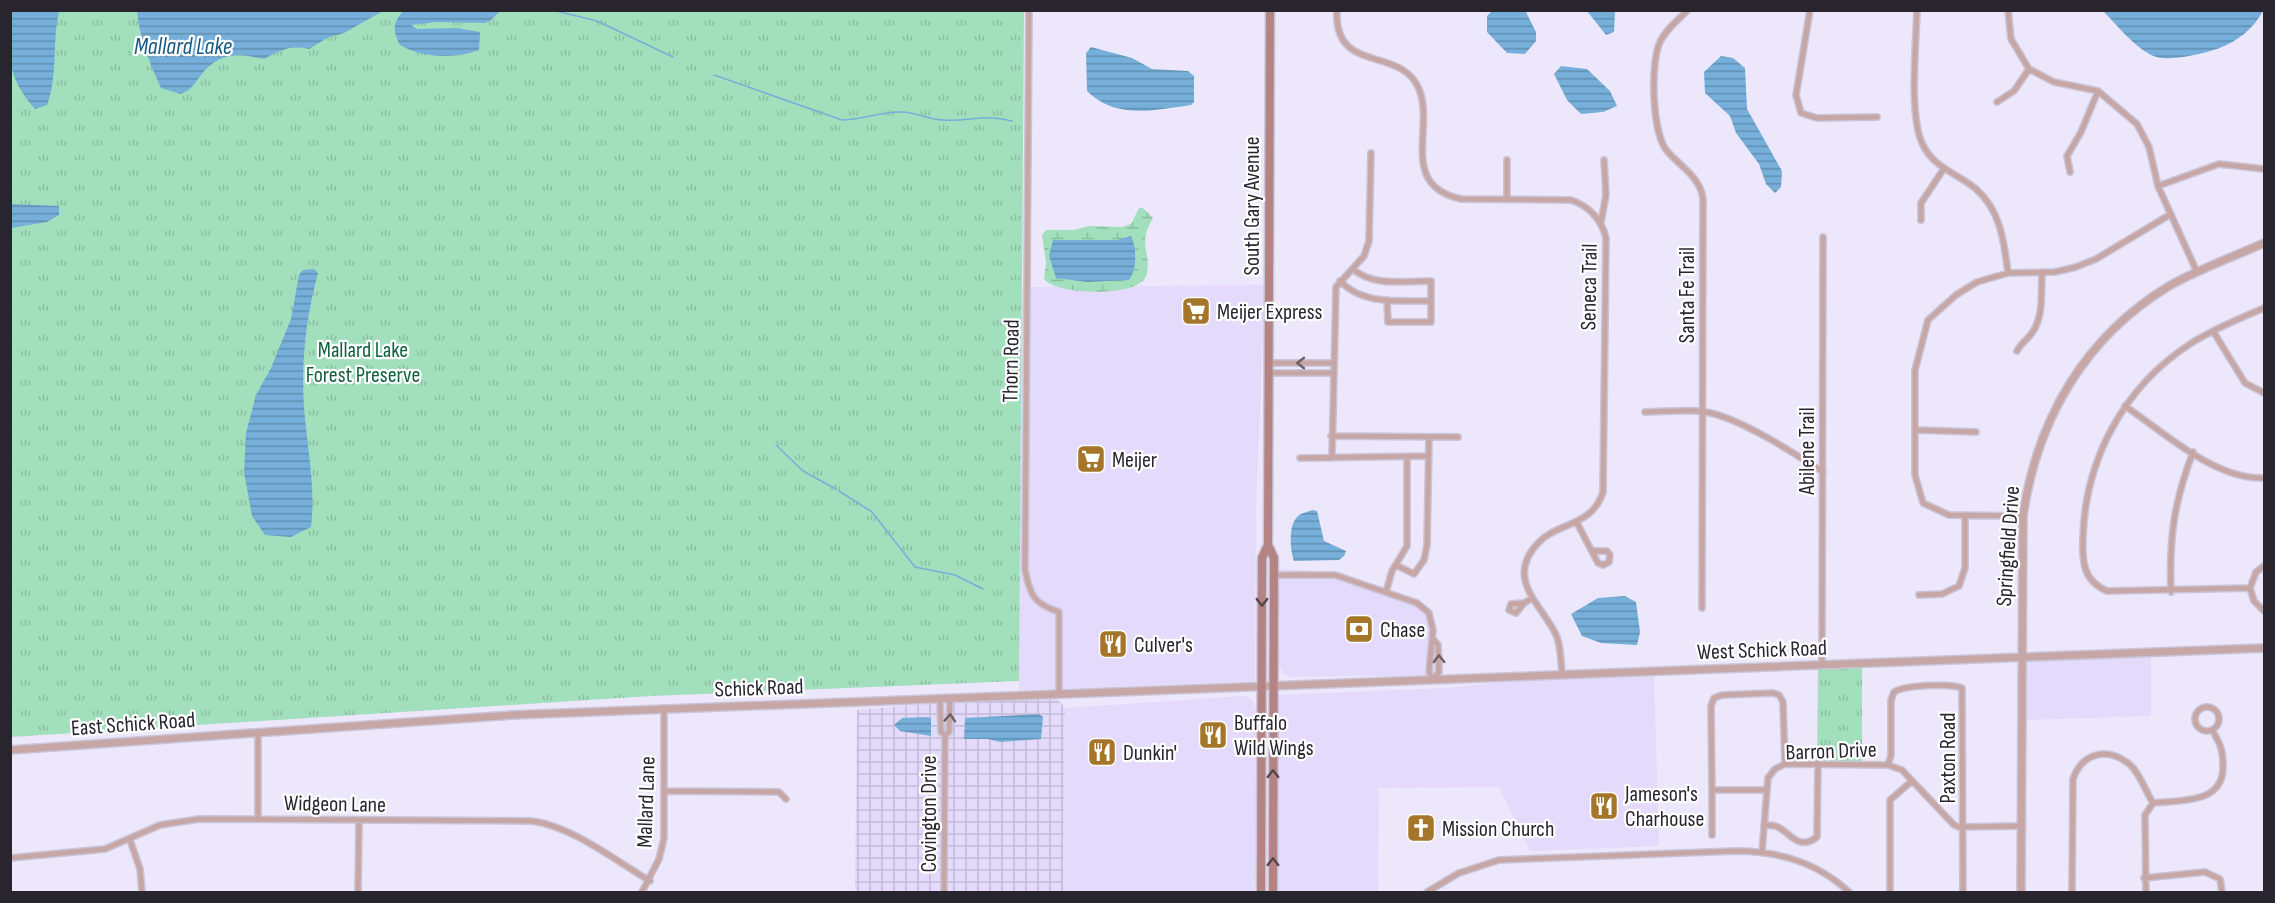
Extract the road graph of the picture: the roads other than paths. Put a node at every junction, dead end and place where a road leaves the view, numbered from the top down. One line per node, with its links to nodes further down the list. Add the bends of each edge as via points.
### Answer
1 (1029, 10): 78 (street, Thorn Road, via 1025,570 1030,595 1045,608 1059,612)
2 (1270, 10): 35 (main road, South Gary Avenue)
3 (1337, 10): 19 (street, Seneca Trail, via 1340,33 1350,50 1409,72 1419,87 1422,162 1433,186 1461,199)
4 (1688, 10): 42 (street, Santa Fe Trail, via 1659,44 1656,118 1663,144 1697,180 1703,195)
5 (1810, 10): 11 (street, via 1796,95 1801,113 1817,118)
6 (1917, 10): 16 (street, via 1918,131 1928,153)
7 (2008, 10): 8 (street, via 2011,39)
8 (2029, 69): 9 (street, via 2054,82); 10 (street, via 2014,91)
9 (2098, 91): 17 (street, via 2067,156); 18 (street, via 2142,131)
10 (1998, 102)
11 (1877, 117)
12 (1371, 153): 25 (street, via 1369,241 1364,256)
13 (1507, 160): 19 (street)
14 (1604, 160): 22 (street, via 1607,181)
15 (2265, 169): 18 (street, via 2218,164)
16 (1943, 170): 21 (street, via 1921,203); 27 (street, via 1976,189 1993,211 2003,235)
17 (2070, 172)
18 (2158, 186): 20 (street)
19 (1506, 199): 22 (street, Seneca Trail, via 1571,200 1585,206)
20 (2171, 214): 26 (street); 28 (street, via 2096,259 2067,270)
21 (1921, 220)
22 (1601, 222): 57 (street, Seneca Trail, via 1606,238 1605,483 1597,505)
23 (1823, 237): 53 (street, Abilene Trail)
24 (2265, 243): 26 (street, Springfield Drive)
25 (1353, 269): 29 (street); 31 (street, via 1363,278 1373,280 1431,281)
26 (2197, 272): 56 (street, Springfield Drive, via 2163,290 2128,316 2099,342 2075,374 2043,432 2028,482)
27 (2008, 273): 28 (street); 43 (street, via 1966,288 1928,320 1915,370)
28 (2042, 273): 34 (street, via 2038,318 2032,334)
29 (1340, 281): 30 (street, via 1356,294); 36 (street, via 1333,309)
30 (1388, 300): 31 (street); 31 (street, via 1388,322 1431,322)
31 (1431, 301)
32 (2265, 308): 33 (street)
33 (2213, 331): 39 (street, via 2245,383); 40 (street, via 2170,358)
34 (2017, 351)
35 (1269, 363): 36 (street, one-way to 35); 37 (main road, South Gary Avenue)
36 (1333, 363): 38 (street)
37 (1269, 373): 38 (street); 58 (main road, South Gary Avenue)
38 (1333, 373): 45 (street)
39 (2265, 393)
40 (2125, 406): 48 (street); 64 (street, via 2104,444 2087,492 2082,559 2090,579 2102,589 2117,593)
41 (1645, 412): 42 (street)
42 (1705, 412): 53 (street, via 1724,417); 69 (street, Santa Fe Trail)
43 (1917, 429): 44 (street); 55 (street, via 1915,475 1923,503 1949,515)
44 (1976, 432)
45 (1332, 436): 46 (street); 52 (street)
46 (1429, 437): 47 (street); 49 (street)
47 (1458, 437)
48 (2193, 452): 54 (street, via 2230,474); 64 (street, via 2178,492 2172,524)
49 (1429, 456): 50 (street); 60 (street, via 1424,560 1414,574)
50 (1407, 457): 52 (street); 60 (street, via 1407,546)
51 (1300, 458): 52 (street)
52 (1332, 458)
53 (1823, 472): 73 (street, Abilene Trail)
54 (2265, 478)
55 (1965, 516): 56 (street); 66 (street, via 1965,568 1959,586 1942,594)
56 (2023, 516): 72 (street, Springfield Drive)
57 (1577, 524): 59 (street); 67 (street, Seneca Trail, via 1539,541 1532,552 1526,577)
58 (1268, 545): 62 (main road, South Gary Avenue, via 1274,558); 76 (main road, South Gary Avenue, one-way to 76, via 1262,558)
59 (1593, 551)
60 (1396, 565): 65 (street)
61 (2265, 566): 63 (street, via 2256,572)
62 (1274, 575): 65 (street, via 1335,575); 77 (main road, South Gary Avenue)
63 (2250, 588): 64 (street); 70 (street, via 2254,601)
64 (2171, 591)
65 (1386, 592): 75 (street, via 1417,603 1429,613 1433,639 1429,672)
66 (1918, 595)
67 (1532, 599): 68 (street); 74 (street, Seneca Trail, via 1557,637)
68 (1524, 603)
69 (1702, 608)
70 (2265, 610)
71 (2265, 648): 72 (street, West Schick Road)
72 (2020, 656): 73 (street, West Schick Road); 98 (street, Springfield Drive)
73 (1822, 664): 74 (street, West Schick Road)
74 (1562, 674): 75 (street, West Schick Road)
75 (1433, 680): 77 (street, West Schick Road)
76 (1262, 686): 77 (street, West Schick Road); 78 (street, Schick Road); 110 (main road, South Gary Avenue)
77 (1274, 686): 111 (main road, South Gary Avenue, one-way to 77)
78 (1059, 694): 80 (street, Schick Road)
79 (940, 699): 80 (street, Schick Road); 81 (street, Schick Road); 84 (street, Covington Drive, via 941,732)
80 (950, 699): 84 (street, Covington Drive, one-way to 80, via 949,732)
81 (664, 708): 83 (street, Schick Road); 92 (street, Mallard Lane)
82 (2212, 730): 82 (street, via 2219,722 2218,713 2210,707 2201,708 2194,715 2195,725 2203,731); 94 (street, via 2223,747 2223,772 2213,793)
83 (258, 732): 85 (street, East Schick Road); 95 (street)
84 (945, 735): 109 (street, Covington Drive)
85 (10, 750)
86 (1818, 763): 87 (street, Barron Drive); 88 (street, Barron Drive); 97 (street, via 1817,837 1794,841 1778,827)
87 (1785, 764): 90 (street, via 1783,702 1779,695 1722,695 1714,698 1711,706); 91 (street, Barron Drive, via 1770,774)
88 (1888, 765): 89 (street, Barron Drive, via 1902,770); 99 (street, Paxton Road, via 1894,692 1918,687 1962,688)
89 (1912, 781): 99 (street, Barron Drive, via 1954,825); 114 (street, via 1890,800)
90 (1712, 790): 91 (street); 100 (street)
91 (1767, 790): 97 (street, Barron Drive)
92 (664, 791): 93 (street, via 780,792); 105 (street, Mallard Lane, via 664,838)
93 (786, 799)
94 (2153, 803): 104 (street, via 2145,815); 117 (street, via 2130,764 2113,755 2084,759 2073,779)
95 (258, 819): 96 (street, Widgeon Lane); 101 (street, Widgeon Lane, via 183,820 160,825)
96 (359, 820): 105 (street, Widgeon Lane, via 541,822); 107 (street)
97 (1764, 825): 102 (street, Barron Drive)
98 (2020, 826): 99 (street); 116 (street, Springfield Drive)
99 (1964, 827): 115 (street, Paxton Road)
100 (1712, 835)
101 (130, 840): 103 (street, Widgeon Lane, via 94,851); 106 (street, via 140,868)
102 (1762, 852): 112 (street, via 1520,857 1474,866); 113 (street, via 1819,870)
103 (10, 858)
104 (2144, 878): 118 (street); 119 (street, via 2205,872 2220,879)
105 (650, 880): 108 (street, Mallard Lane)
106 (142, 892)
107 (358, 892)
108 (642, 892)
109 (944, 892)
110 (1261, 892)
111 (1273, 892)
112 (1427, 892)
113 (1849, 892)
114 (1890, 892)
115 (1963, 892)
116 (2020, 892)
117 (2072, 892)
118 (2146, 892)
119 (2222, 892)

